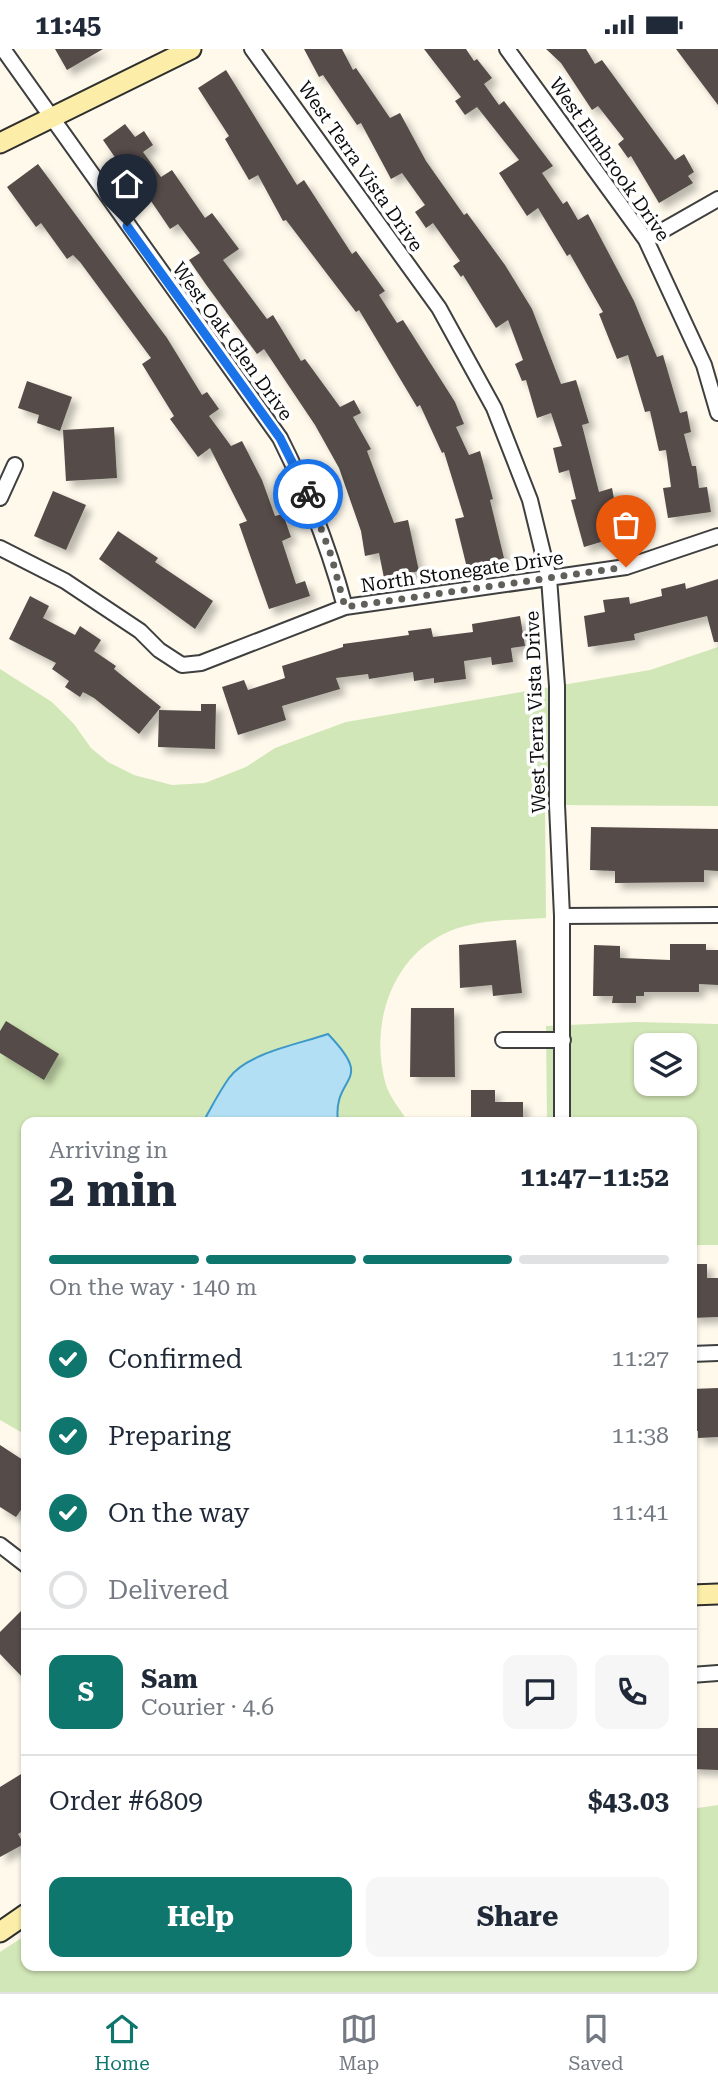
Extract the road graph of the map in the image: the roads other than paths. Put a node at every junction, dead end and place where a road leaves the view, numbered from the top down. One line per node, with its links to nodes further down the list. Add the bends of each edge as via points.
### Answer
1 (3, 49): 5 (street, West Oak Glen Drive)
2 (191, 49): 5 (street)
3 (252, 49): 14 (street, West Terra Vista Drive, via 439,308 494,408 530,500)
4 (508, 49): 8 (street, West Elmbrook Drive)
5 (51, 118): 6 (street); 15 (street, West Oak Glen Drive, via 280,438 322,531)
6 (0, 143)
7 (718, 199): 8 (street)
8 (646, 240): 9 (street, West Elmbrook Drive, via 704,365)
9 (718, 413)
10 (15, 465): 11 (street)
11 (0, 498)
12 (718, 536): 14 (street, North Stonegate Drive, via 626,567)
13 (0, 548): 15 (street, North Stonegate Drive, via 65,581 181,665 201,663)
14 (549, 578): 15 (street, North Stonegate Drive); 17 (street, West Terra Vista Drive, via 557,686)
15 (345, 607)
16 (718, 915): 17 (street)
17 (562, 916): 19 (street, West Terra Vista Drive)
18 (503, 1040): 19 (street)
19 (563, 1040): 20 (street, West Terra Vista Drive)
20 (562, 1117)
21 (718, 1353): 22 (street)
22 (697, 1354)
23 (0, 1545): 24 (street)
24 (21, 1561)
25 (718, 1594): 26 (street)
26 (697, 1595)
27 (718, 1673): 28 (street)
28 (697, 1675)
29 (21, 1917): 30 (street)
30 (0, 1932)

